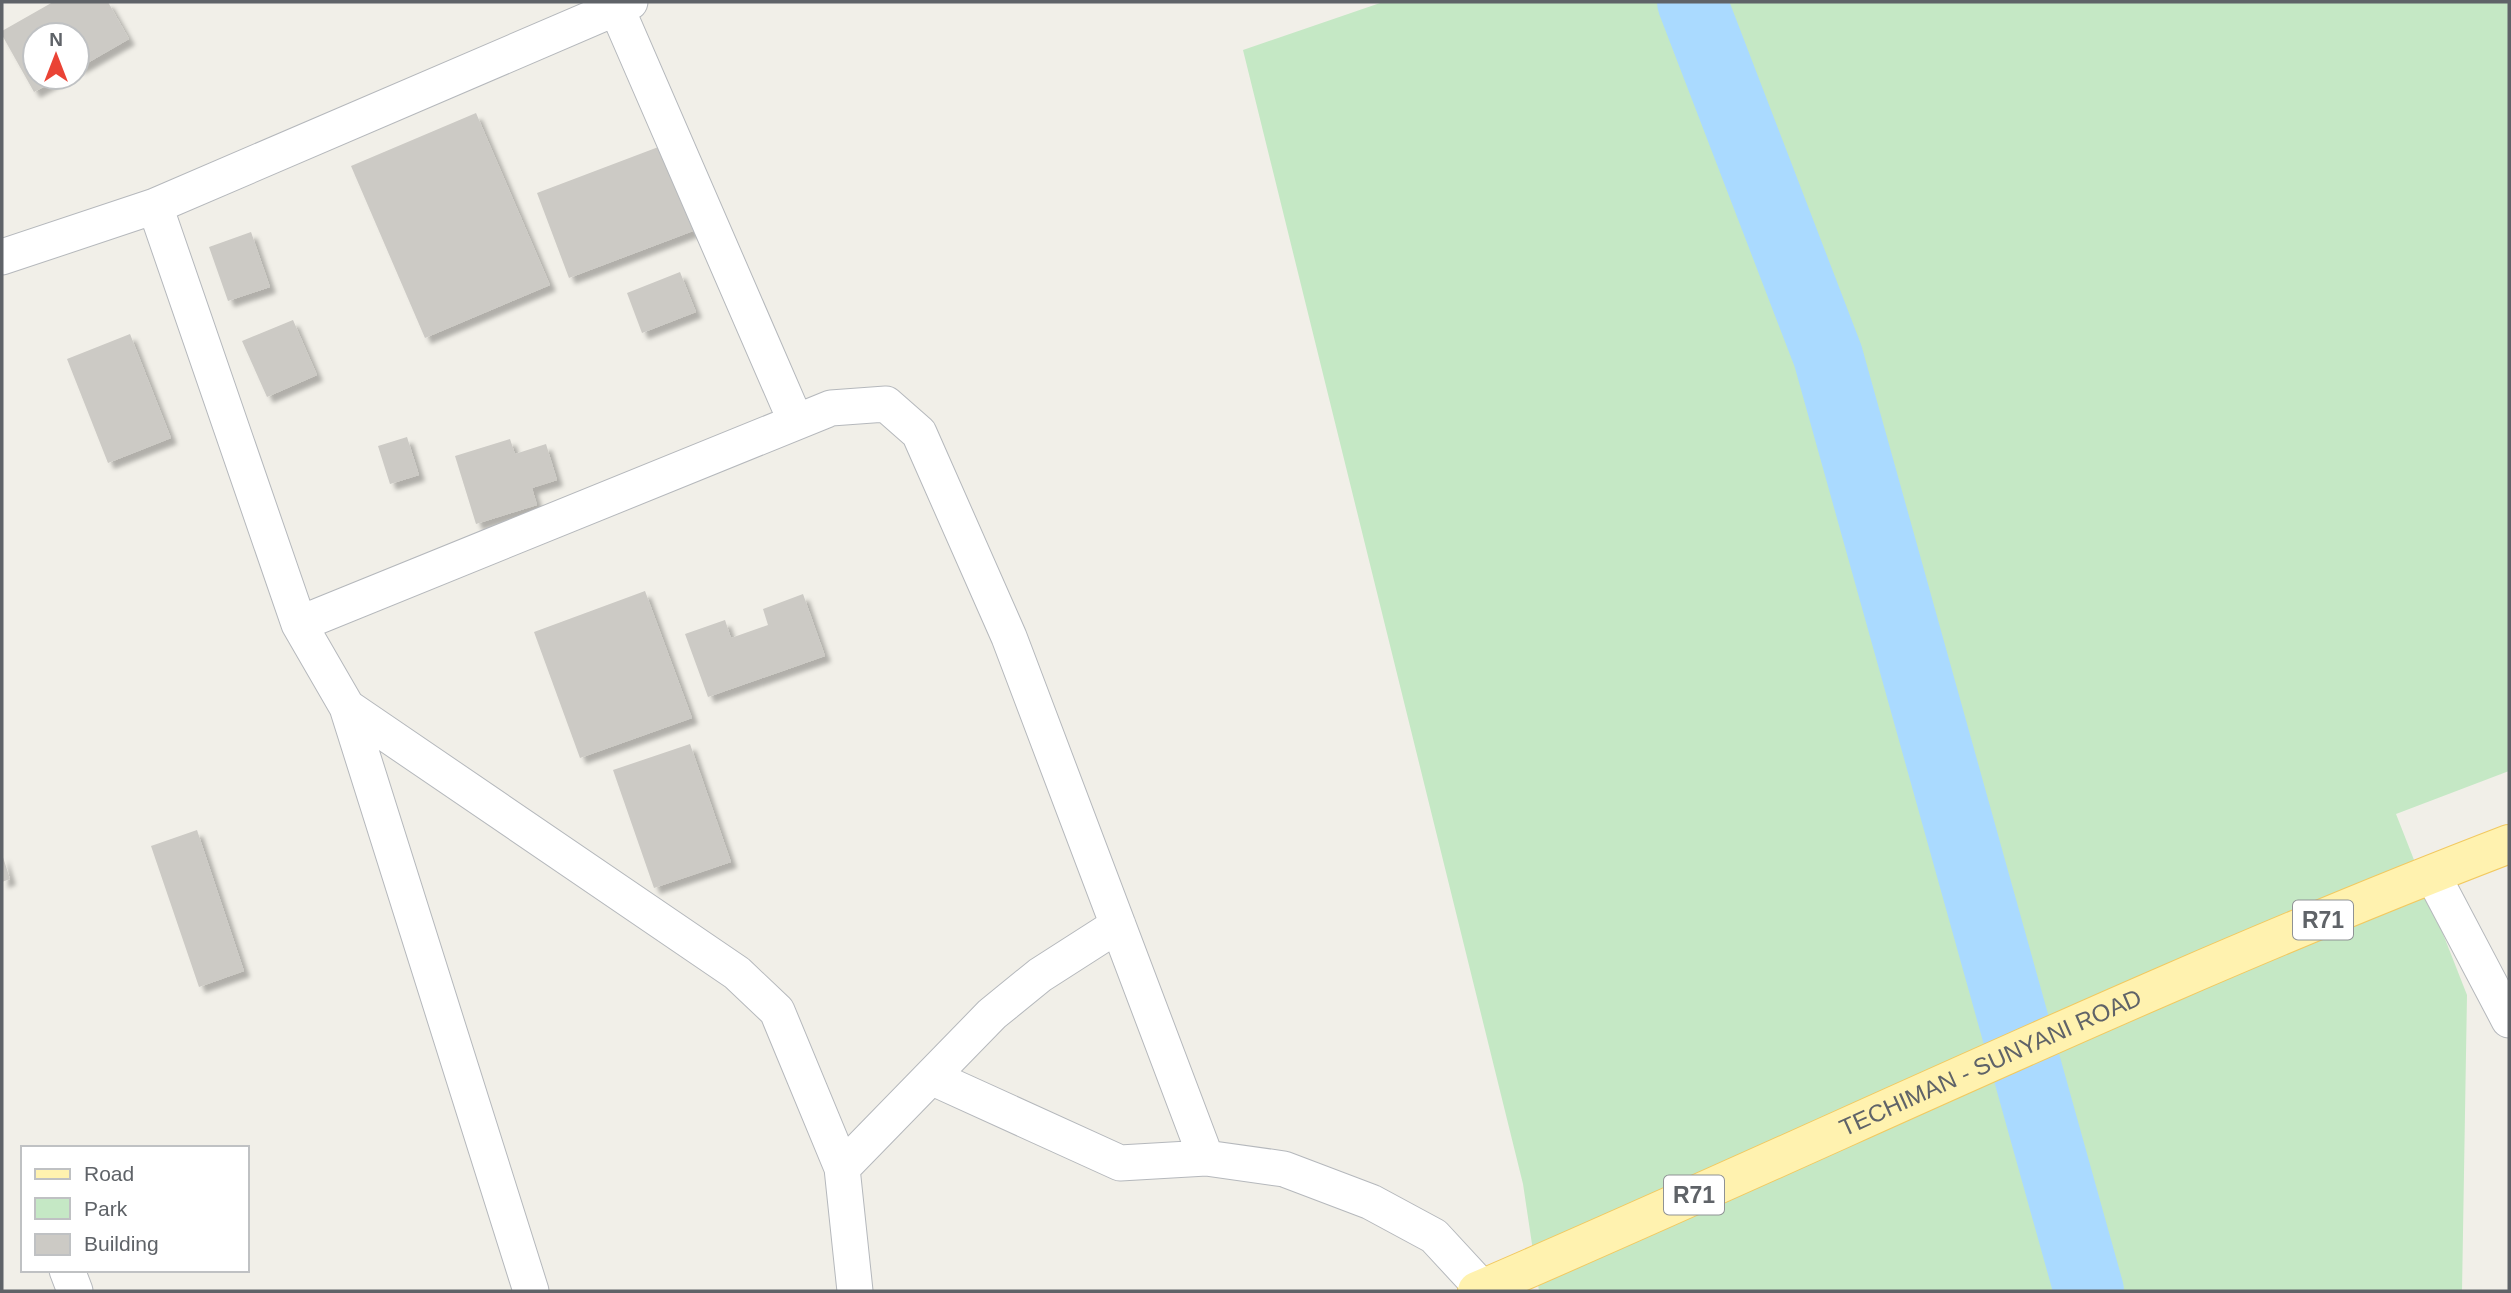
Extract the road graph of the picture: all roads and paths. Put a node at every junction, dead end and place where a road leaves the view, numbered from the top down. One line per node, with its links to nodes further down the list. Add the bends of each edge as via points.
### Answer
1 (623, 5): 2 (street); 4 (street)
2 (155, 206): 3 (street); 5 (street)
3 (2, 257)
4 (796, 422): 5 (street); 9 (street, via 831,408 886,404 919,433 1009,637)
5 (299, 624): 6 (street)
6 (347, 707): 13 (street, via 737,973 777,1012); 17 (street)
7 (2509, 844): 8 (main road, TECHIMAN - SUNYANI ROAD / R71)
8 (2432, 874): 10 (street); 15 (main road, TECHIMAN - SUNYANI ROAD / R71, via 2137,998)
9 (1118, 925): 11 (street, via 1040,975 992,1014); 12 (street)
10 (2509, 1020)
11 (931, 1077): 12 (street, via 1120,1163); 13 (street)
12 (1206, 1158): 15 (street, via 1284,1169 1371,1202 1434,1236)
13 (842, 1168): 18 (street)
14 (68, 1272): 16 (street)
15 (1480, 1290)
16 (75, 1291)
17 (531, 1291)
18 (855, 1291)

